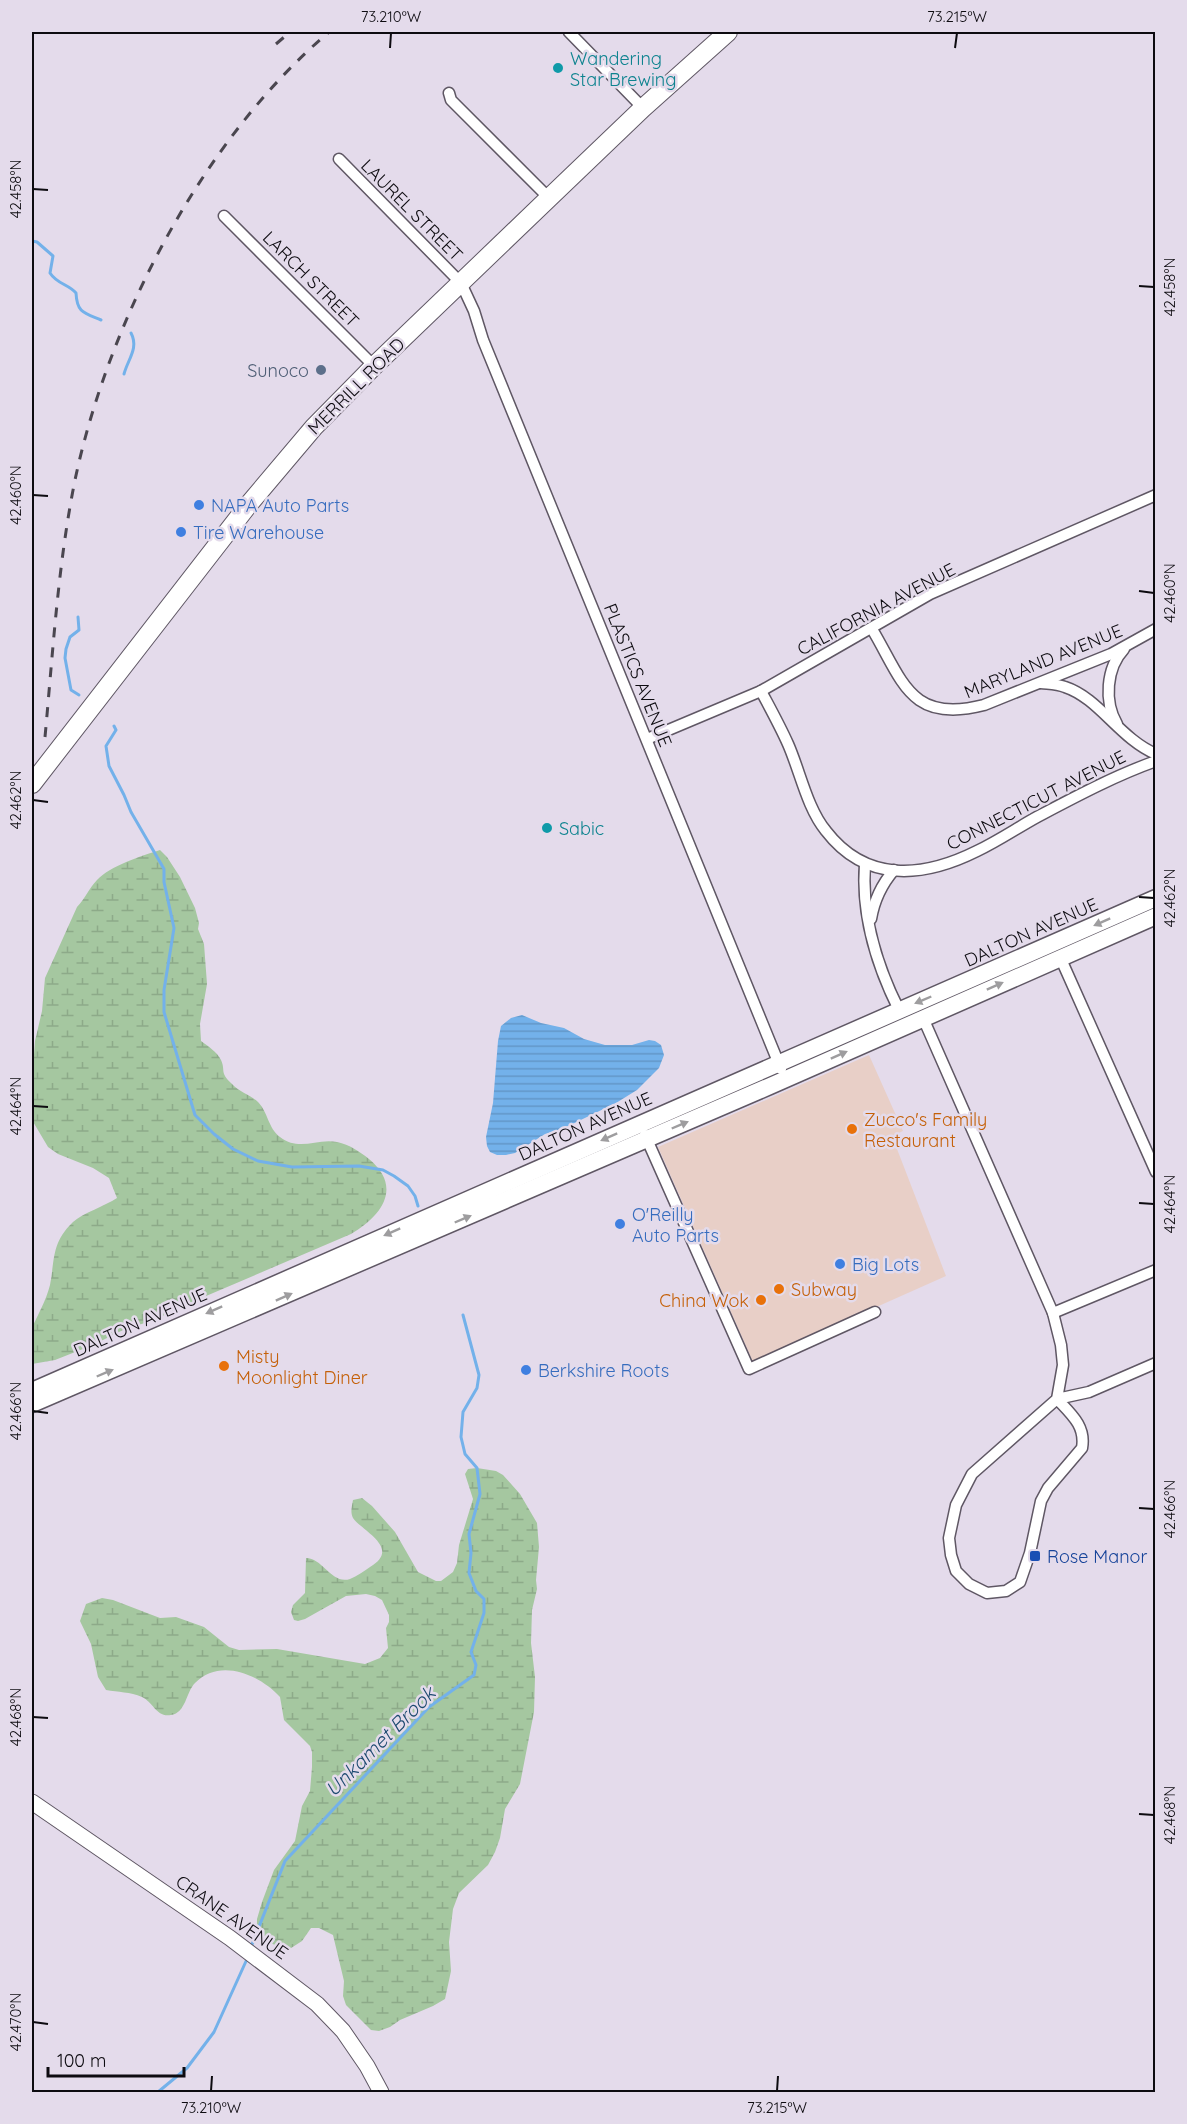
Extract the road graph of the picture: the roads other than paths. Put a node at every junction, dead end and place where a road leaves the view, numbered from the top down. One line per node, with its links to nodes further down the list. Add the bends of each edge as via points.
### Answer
1 (569, 32): 4 (street)
2 (728, 32): 4 (highway, MERRILL ROAD)
3 (449, 93): 6 (street, via 451,100)
4 (644, 108): 6 (highway, MERRILL ROAD)
5 (339, 159): 8 (street, LAUREL STREET)
6 (549, 198): 8 (highway, MERRILL ROAD)
7 (224, 216): 9 (street, LARCH STREET)
8 (461, 283): 9 (highway, MERRILL ROAD); 17 (street, PLASTICS AVENUE)
9 (374, 366): 20 (highway, MERRILL ROAD, via 280,466)
10 (1155, 495): 11 (street, CALIFORNIA AVENUE, via 930,594)
11 (872, 629): 14 (street, MARYLAND AVENUE, via 901,683 918,700 931,706 963,711); 15 (street, CALIFORNIA AVENUE)
12 (1155, 629): 13 (street, MARYLAND AVENUE)
13 (1129, 645): 14 (street, MARYLAND AVENUE); 16 (street, via 1117,658 1109,685 1112,713)
14 (1039, 683): 16 (street, via 1065,687 1082,695)
15 (761, 691): 17 (street, CALIFORNIA AVENUE); 21 (street, via 824,829 843,851)
16 (1119, 729): 18 (street)
17 (647, 739): 29 (street, PLASTICS AVENUE)
18 (1155, 754)
19 (1155, 761): 22 (street, CONNECTICUT AVENUE, via 1083,793 976,852 923,869)
20 (32, 784)
21 (865, 864): 22 (street, CONNECTICUT AVENUE); 25 (street)
22 (894, 870): 25 (street, via 876,900)
23 (1155, 898): 27 (main road, DALTON AVENUE, one-way to 27)
24 (1155, 916): 26 (main road, DALTON AVENUE)
25 (869, 932): 27 (street, via 885,982)
26 (1060, 957): 28 (main road, DALTON AVENUE, one-way to 26); 33 (street)
27 (899, 1010): 29 (main road, DALTON AVENUE)
28 (923, 1018): 30 (main road, DALTON AVENUE, one-way to 28); 36 (street)
29 (779, 1063): 30 (street, PLASTICS AVENUE); 31 (main road, DALTON AVENUE)
30 (786, 1079): 32 (main road, DALTON AVENUE, one-way to 30)
31 (640, 1123): 32 (street); 38 (main road, DALTON AVENUE, one-way to 38)
32 (647, 1139): 35 (street, via 749,1370); 40 (main road, DALTON AVENUE, one-way to 32)
33 (1155, 1172)
34 (1155, 1270): 36 (street)
35 (875, 1312)
36 (1053, 1313): 39 (street, via 1063,1365)
37 (1155, 1363): 39 (street, via 1089,1392)
38 (32, 1391)
39 (1057, 1399): 39 (street, via 972,1474 956,1505 949,1538 956,1571 969,1584 987,1593 1006,1591 1020,1582 1041,1501 1082,1448 1079,1423)
40 (32, 1404)
41 (32, 1802): 42 (main road, CRANE AVENUE, via 243,1947 330,2017 367,2066)
42 (381, 2092)

